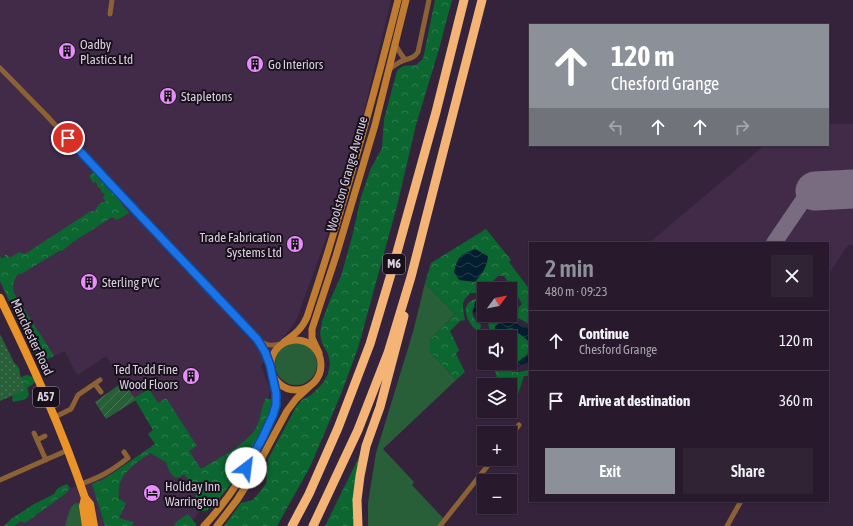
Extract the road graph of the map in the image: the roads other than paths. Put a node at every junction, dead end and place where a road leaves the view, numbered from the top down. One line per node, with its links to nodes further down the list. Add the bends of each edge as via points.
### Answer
1 (112, 0): 7 (street)
2 (398, 0): 15 (main road, Woolston Grange Avenue, via 350,180 307,317 297,333)
3 (406, 0): 8 (main road, Woolston Grange Avenue)
4 (429, 0): 9 (street, via 418,52 413,58)
5 (464, 0): 34 (highway, M6, via 429,136 370,344 338,428)
6 (482, 0): 12 (highway, M6)
7 (110, 14)
8 (396, 44): 9 (street); 11 (main road, Woolston Grange Avenue)
9 (405, 60): 11 (street)
10 (0, 68): 14 (street)
11 (389, 70): 16 (main road, Woolston Grange Avenue, via 375,125 312,329 312,338)
12 (411, 277): 39 (highway, M6, via 388,353 358,430); 40 (highway, M6, via 404,321 380,407 366,446 357,500)
13 (0, 298): 20 (main road, Manchester Road / A57)
14 (257, 339): 15 (street, via 270,345); 17 (street)
15 (283, 343): 16 (main road, via 292,340 308,342); 17 (main road, via 273,353)
16 (318, 353): 18 (main road, via 321,359 320,371)
17 (271, 368): 18 (main road, via 274,378 286,388 294,390); 37 (main road, via 277,399 273,415 246,468 218,511)
18 (310, 386): 38 (main road, via 287,411 251,478)
19 (101, 392): 20 (street, via 98,382 78,395 72,409)
20 (55, 417): 26 (main road, Manchester Road / A57)
21 (519, 425): 22 (street)
22 (517, 428)
23 (34, 433): 25 (street)
24 (45, 436): 25 (street)
25 (37, 440): 28 (street)
26 (68, 450): 28 (street); 31 (main road, Manchester Road / A57)
27 (124, 452): 31 (street, via 128,458 114,469)
28 (46, 460): 30 (street)
29 (487, 466): 41 (street)
30 (0, 480)
31 (81, 484): 32 (main road, Manchester Road / A57)
32 (85, 498): 35 (main road, Manchester Road / A57, via 83,506); 36 (main road, Manchester Road / A57, via 90,504)
33 (740, 502): 42 (street)
34 (293, 524)
35 (86, 526)
36 (94, 526)
37 (204, 526)
38 (217, 526)
39 (313, 526)
40 (358, 526)
41 (440, 526)
42 (727, 526)

